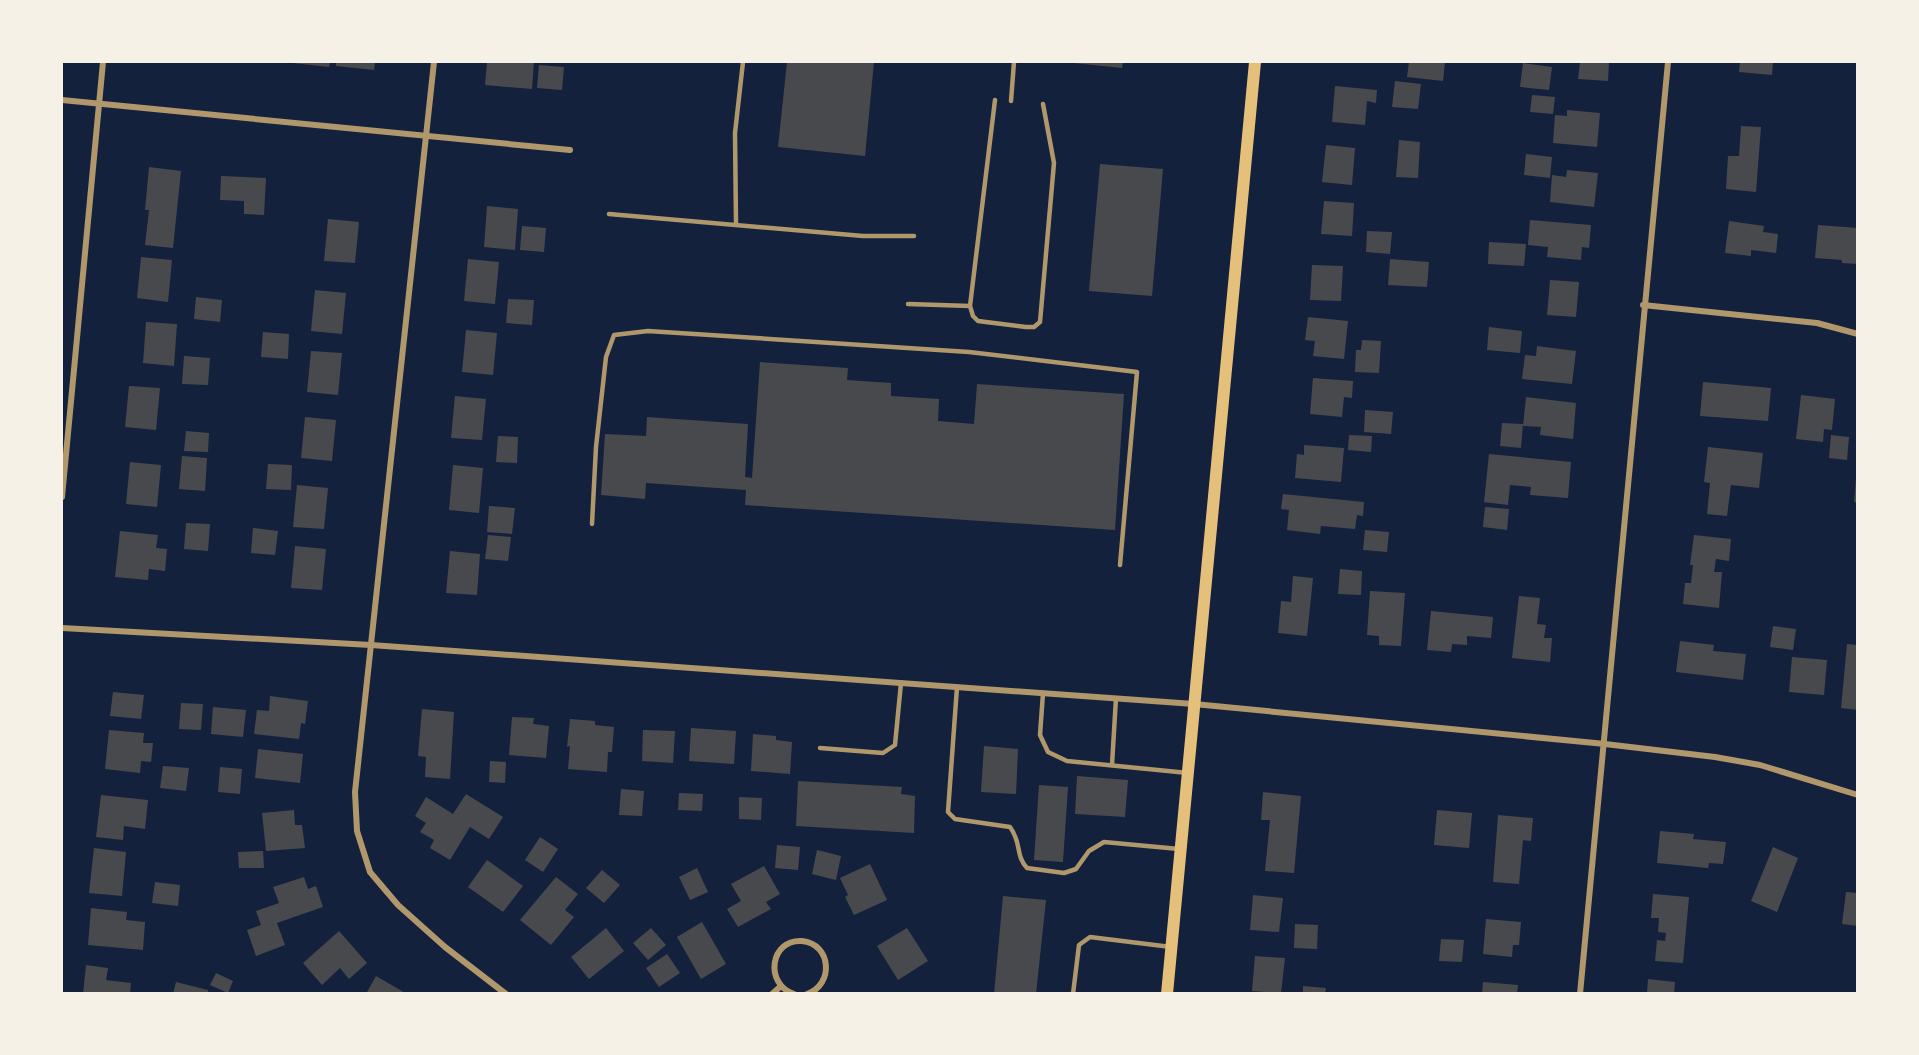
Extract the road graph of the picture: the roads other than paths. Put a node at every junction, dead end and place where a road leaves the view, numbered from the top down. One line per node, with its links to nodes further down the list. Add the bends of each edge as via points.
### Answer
1 (103, 62): 10 (street)
2 (434, 62): 12 (street)
3 (743, 62): 15 (lane, via 735,133)
4 (1014, 62): 9 (lane)
5 (1255, 62): 30 (main road)
6 (1668, 62): 18 (street)
7 (62, 100): 10 (street)
8 (995, 100): 19 (lane)
9 (1011, 101)
10 (99, 104): 12 (street); 21 (street)
11 (1044, 104): 19 (lane, via 1054,164 1040,322 1026,327 978,321)
12 (426, 135): 13 (street); 25 (street)
13 (570, 150)
14 (609, 214): 15 (lane)
15 (736, 224): 16 (lane, via 863,236)
16 (914, 236)
17 (908, 304): 19 (lane)
18 (1643, 305): 20 (street, via 1817,322); 31 (street)
19 (970, 306)
20 (1857, 334)
21 (62, 497)
22 (592, 524): 23 (lane, via 606,357 614,335 648,331 969,352 1137,372)
23 (1120, 565)
24 (62, 628): 25 (street)
25 (371, 645): 26 (street); 39 (street, via 355,792 357,831 370,872 398,905 445,947)
26 (900, 683): 27 (street); 32 (lane, via 895,745 883,753)
27 (957, 687): 28 (street); 36 (lane, via 948,812 955,819 1010,827 1018,837 1021,861 1027,868 1055,872 1076,869 1089,851 1104,842)
28 (1043, 693): 29 (street); 33 (lane, via 1040,735 1048,752 1067,761)
29 (1116, 698): 30 (street); 33 (lane)
30 (1194, 704): 31 (street); 34 (main road)
31 (1605, 744): 35 (street, via 1760,765); 45 (street)
32 (820, 748)
33 (1112, 765): 34 (lane)
34 (1188, 772): 36 (main road)
35 (1857, 795)
36 (1181, 849): 37 (main road)
37 (1171, 947): 43 (lane, via 1090,937 1078,945); 44 (main road)
38 (781, 986): 40 (street); 41 (street); 42 (street, via 774,970 778,953 792,942 810,943 823,954 827,971 819,986)
39 (506, 993)
40 (772, 993)
41 (794, 993)
42 (807, 993)
43 (1073, 993)
44 (1167, 993)
45 (1580, 993)

